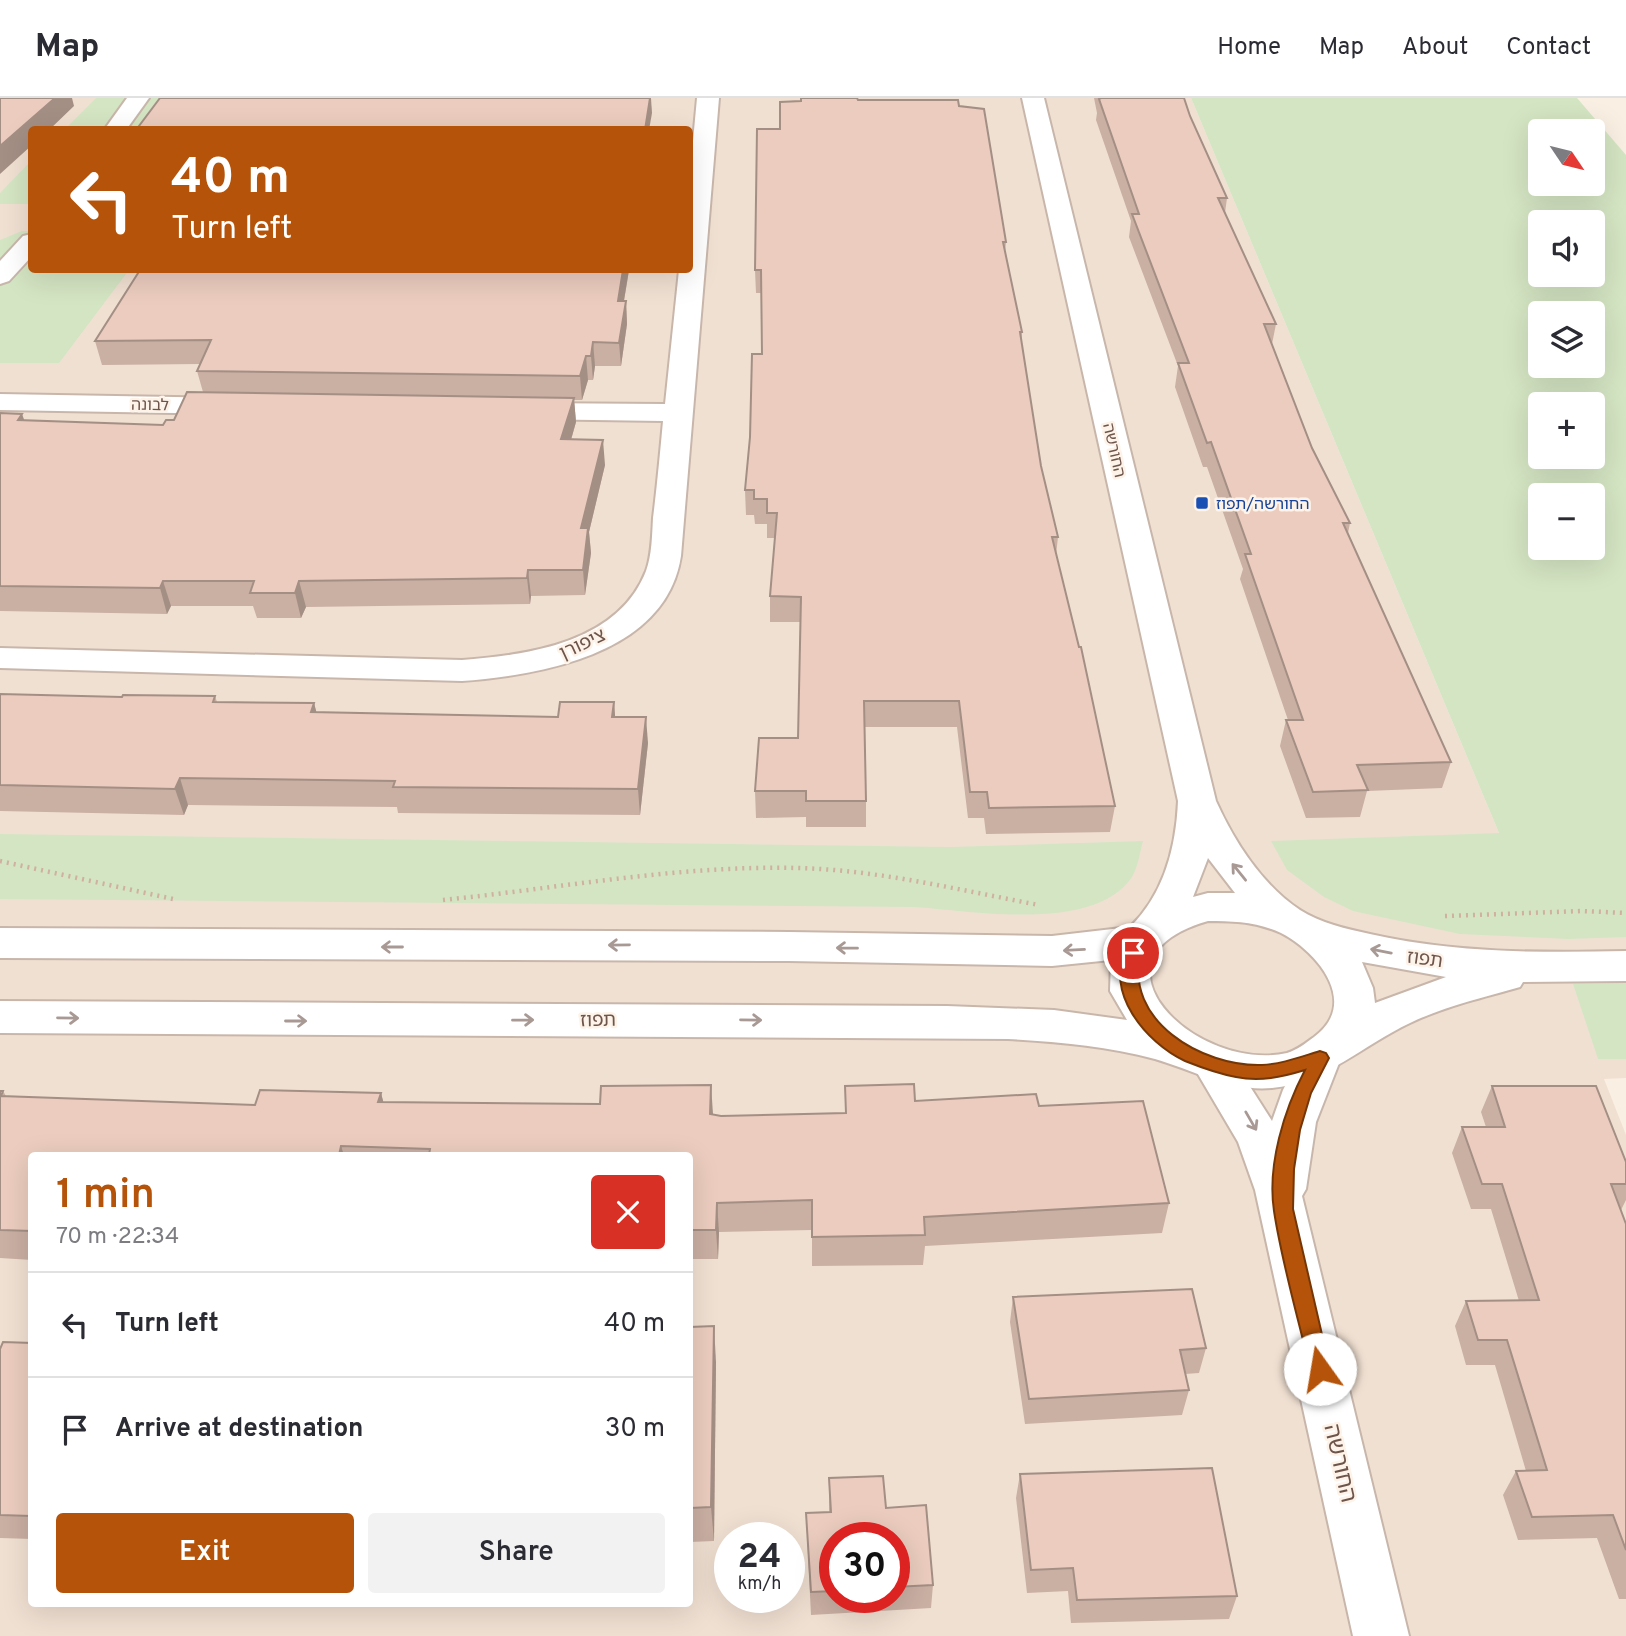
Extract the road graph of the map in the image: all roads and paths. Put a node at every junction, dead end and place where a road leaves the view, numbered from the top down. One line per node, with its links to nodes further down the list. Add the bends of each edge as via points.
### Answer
1 (138, 98): 4 (street)
2 (708, 98): 5 (street, ציפורן)
3 (1033, 98): 14 (street, החורשה)
4 (118, 126)
5 (693, 231)
6 (28, 245): 8 (street)
7 (690, 273): 12 (street, ציפורן)
8 (0, 276)
9 (0, 402): 10 (street, לבונה)
10 (263, 406)
11 (499, 410): 12 (street)
12 (679, 413): 13 (street, ציפורן, via 662,571 629,617 602,637 567,653 492,670 431,672)
13 (0, 658)
14 (1197, 801): 21 (street, החורשה, one-way to 14, via 1267,903 1239,874 1209,830); 22 (street, החורשה, via 1185,874 1171,905)
15 (0, 861): 17 (path)
16 (432, 901): 18 (path, via 659,874 800,867)
17 (184, 902)
18 (1048, 907)
19 (1626, 914): 20 (path)
20 (1437, 916)
21 (1297, 924): 22 (street, via 1245,907 1204,907 1168,917); 25 (street, תפוז, one-way to 21, via 1398,954 1339,941); 27 (street, via 1337,956 1352,986 1353,1018)
22 (1147, 933): 23 (street, one-way to 23, via 1120,945 1052,951 639,944 247,947); 28 (street, via 1129,968 1133,999 1154,1030)
23 (0, 943)
24 (1626, 966): 25 (street, תפוז)
25 (1546, 968): 27 (street, תפוז, via 1416,1002 1365,1025)
26 (0, 1017): 28 (street, תפוז, one-way to 28, via 631,1018 1040,1025 1129,1037)
27 (1327, 1053): 28 (street, via 1281,1070 1259,1072); 29 (street, החורשה, via 1302,1093 1291,1130)
28 (1202, 1060): 29 (street, החורשה, one-way to 29, via 1259,1137)
29 (1283, 1209): 30 (street, החורשה)
30 (1381, 1636)

